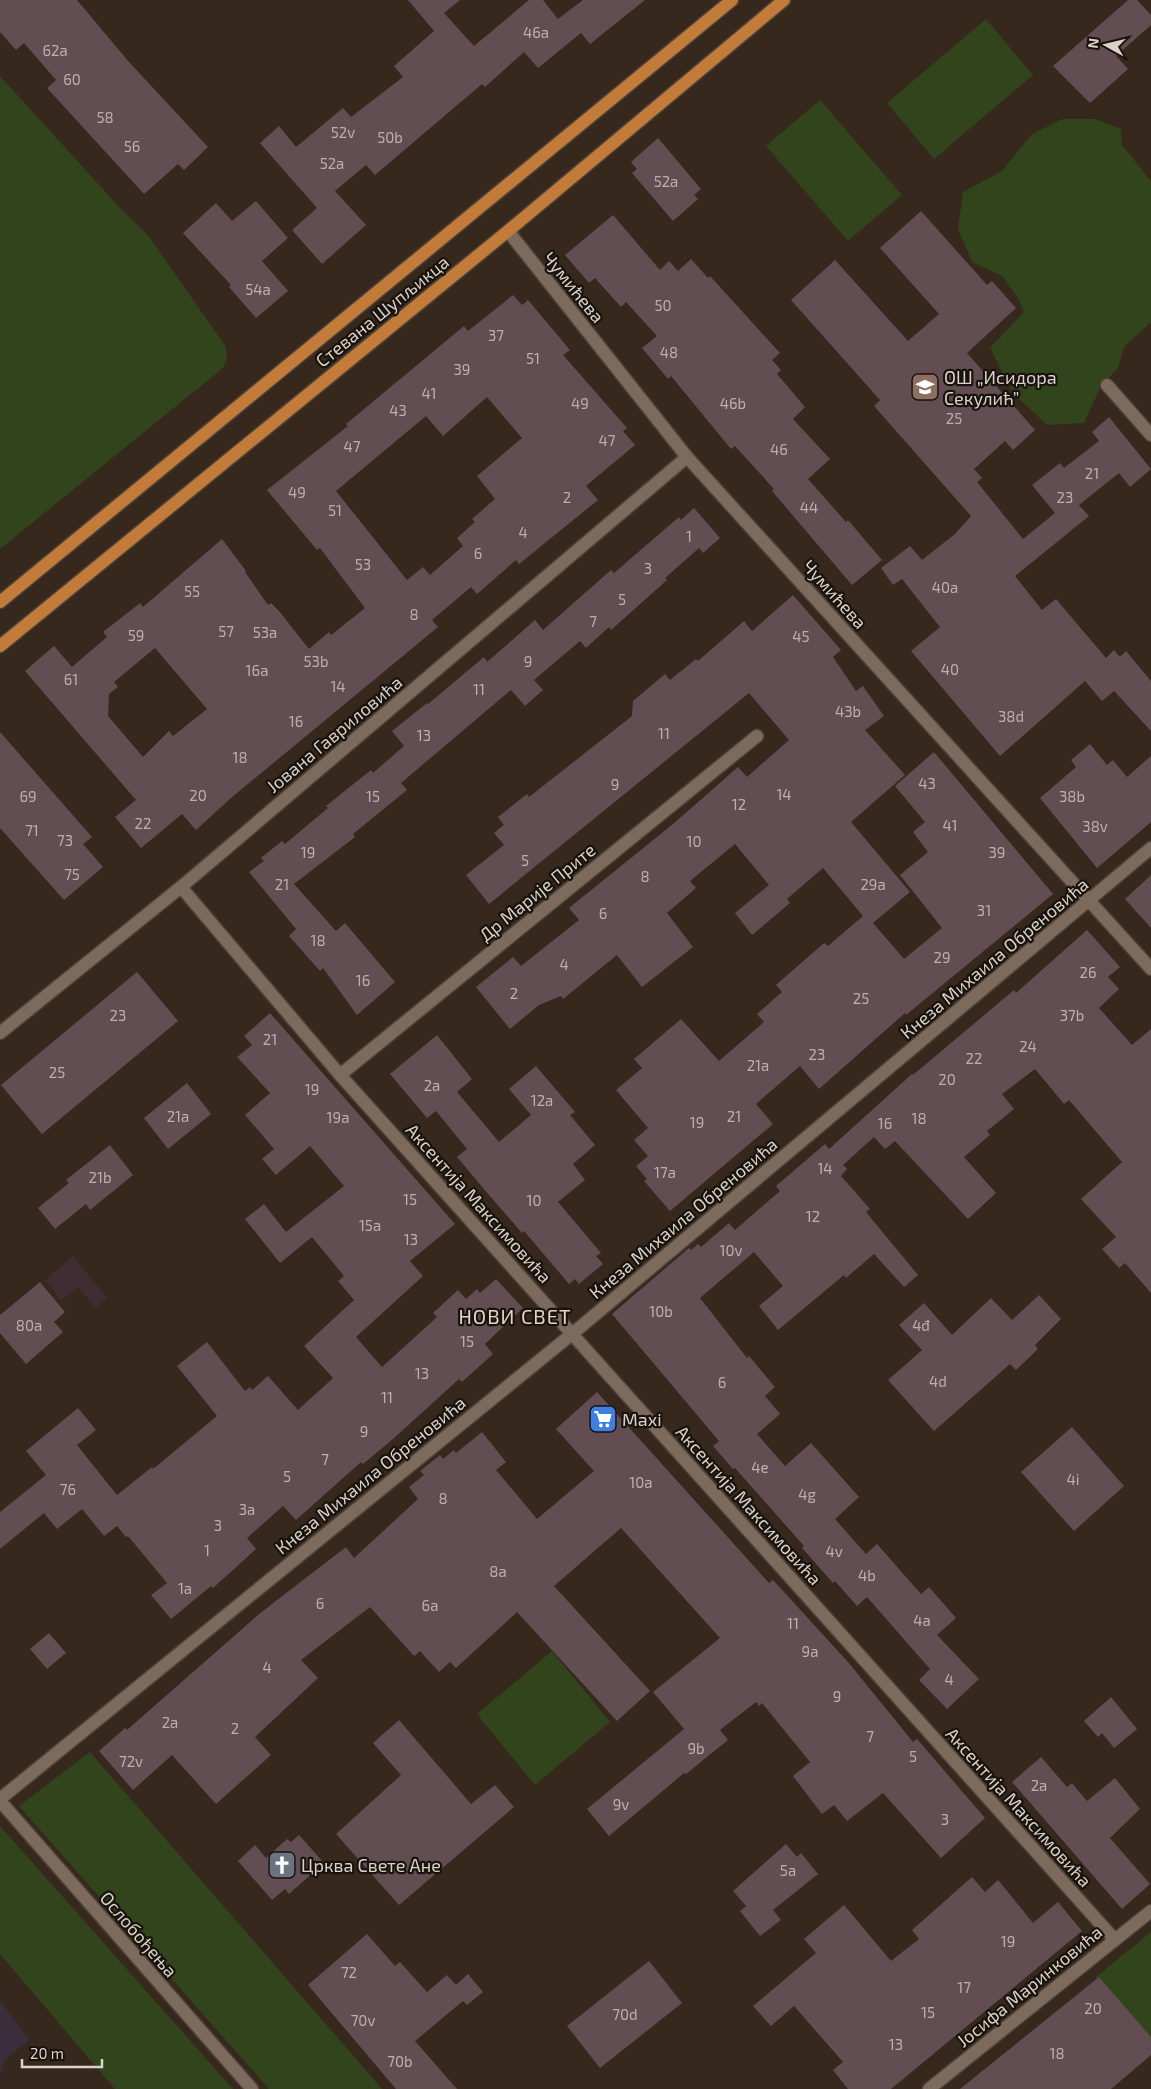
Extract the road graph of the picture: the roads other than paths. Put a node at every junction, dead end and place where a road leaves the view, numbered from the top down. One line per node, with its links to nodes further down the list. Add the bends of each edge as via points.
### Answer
1 (732, 0): 7 (main road, Стевана Шупљикца)
2 (784, 0): 3 (main road, Стевана Шупљикца)
3 (508, 232): 6 (street, Чумићева); 8 (main road, Стевана Шупљикца)
4 (1107, 385): 5 (street)
5 (1151, 434)
6 (687, 458): 11 (street, Јована Гавриловића); 12 (street, Чумићева)
7 (0, 602)
8 (0, 646)
9 (756, 736): 15 (street, Др Марије Прите)
10 (1151, 848): 12 (street, Кнеза Михаила Обреновића)
11 (181, 887): 14 (street, Јована Гавриловића); 15 (street, Аксентија Максимовића)
12 (1090, 900): 13 (street, Чумићева); 16 (street, Кнеза Михаила Обреновића)
13 (1151, 969)
14 (0, 1032)
15 (340, 1075): 16 (street, Аксентија Максимовића)
16 (572, 1334): 17 (street, Кнеза Михаила Обреновића); 19 (street, Аксентија Максимовића)
17 (0, 1800): 20 (street, Ослобођења)
18 (1151, 1911): 19 (street, Јосифа Маринковића)
19 (1115, 1940): 21 (street, Јосифа Маринковића)
20 (252, 2089)
21 (929, 2089)

